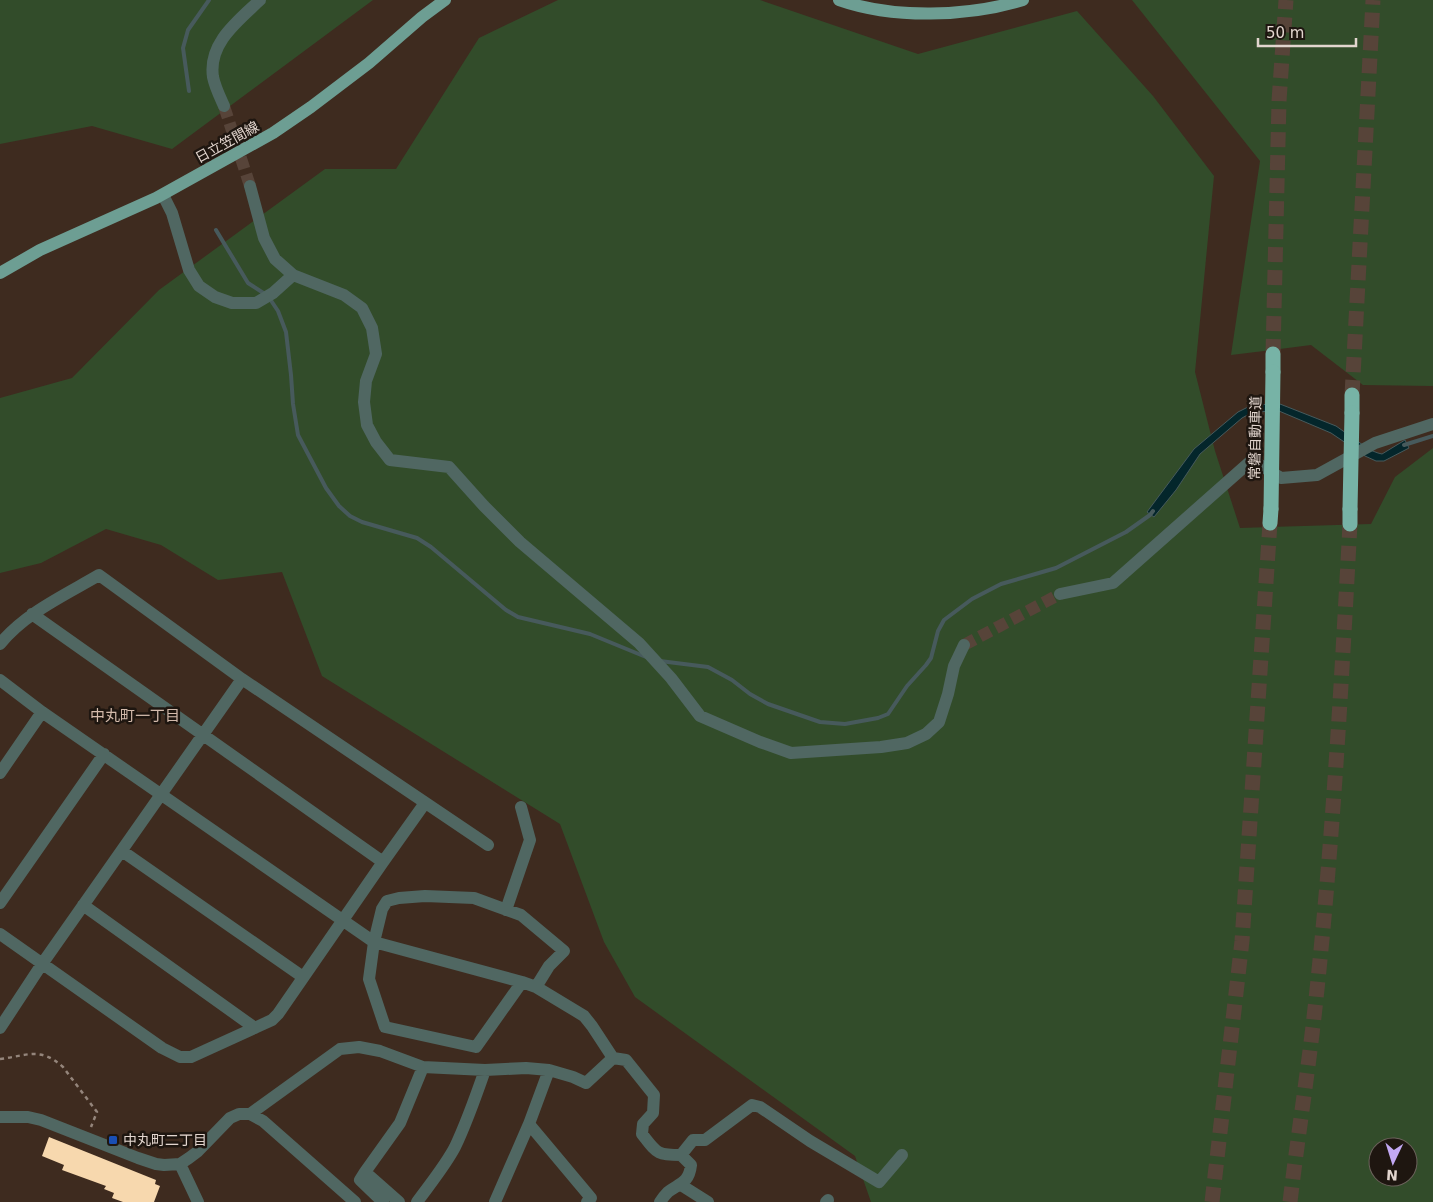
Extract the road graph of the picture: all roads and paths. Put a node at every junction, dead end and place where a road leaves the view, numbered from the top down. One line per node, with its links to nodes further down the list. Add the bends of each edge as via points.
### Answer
1 (260, 0): 5 (street, via 232,27 213,56 213,78)
2 (445, 0): 7 (main road, 日立笠間線, via 311,107 273,133)
3 (839, 0): 4 (main road, via 899,12 934,13 965,12)
4 (1023, 0)
5 (224, 106)
6 (250, 186): 9 (street, via 264,238 275,259)
7 (162, 195): 8 (main road, 日立笠間線, via 40,250); 9 (street, via 172,213 188,270 200,286 215,297 232,304 256,303 274,293)
8 (0, 273)
9 (293, 276): 18 (street, via 344,295 362,308 372,328 376,354 366,381 367,425 390,460 449,467 520,542 639,643 700,716 791,753 881,747 907,742 926,734 939,722 954,666)
10 (1273, 354): 13 (highway, 常磐自動車道, bridge)
11 (1352, 395): 14 (highway, bridge)
12 (1433, 424): 15 (street, via 1375,443 1317,475 1281,478 1252,460 1113,583)
13 (1270, 516)
14 (1350, 517)
15 (1060, 594)
16 (32, 614): 17 (street); 19 (street, via 99,575); 22 (street)
17 (0, 644)
18 (964, 646)
19 (242, 679): 22 (street); 26 (street)
20 (0, 680): 21 (street)
21 (42, 712): 23 (street); 24 (street)
22 (203, 735): 25 (street); 30 (street)
23 (104, 754): 25 (street); 31 (street)
24 (0, 773)
25 (162, 794): 29 (street); 34 (street)
26 (425, 803): 28 (street); 30 (street)
27 (521, 807): 33 (street, via 530,840)
28 (488, 845)
29 (122, 851): 32 (street); 38 (street)
30 (383, 862): 34 (street)
31 (0, 903)
32 (84, 905): 37 (street); 42 (street)
33 (506, 910): 36 (street, via 474,898 399,898 387,901 382,909); 40 (street, via 521,915 564,951 549,966)
34 (342, 921): 36 (street); 38 (street)
35 (0, 934): 37 (street)
36 (374, 942): 39 (street); 39 (street, via 369,980 385,1027 476,1047)
37 (42, 964): 41 (street); 42 (street, via 162,1048 180,1057 191,1056)
38 (303, 977): 42 (street, via 278,1014)
39 (522, 982): 40 (street)
40 (536, 987): 43 (street, via 584,1016)
41 (1, 1023)
42 (255, 1028)
43 (613, 1058): 47 (street, via 586,1083); 52 (street, via 626,1060 654,1094 653,1113 643,1124 642,1134 655,1150 664,1155)
44 (0, 1059): 48 (path, via 47,1055 63,1067)
45 (423, 1067): 46 (street); 49 (street, via 380,1051 359,1047 340,1049); 55 (street, via 400,1123)
46 (485, 1070): 47 (street); 61 (street, via 455,1146)
47 (549, 1070): 51 (street)
48 (97, 1112)
49 (250, 1114): 54 (street, via 230,1118 197,1152); 58 (street, via 264,1121)
50 (0, 1117): 54 (street, via 42,1120 156,1164)
51 (529, 1124): 62 (street); 63 (street, via 591,1198)
52 (681, 1155): 53 (street, via 694,1140 705,1140 752,1105 760,1106 810,1141 879,1182); 56 (street, via 691,1164 690,1172)
53 (902, 1155)
54 (180, 1164): 57 (street)
55 (365, 1172): 59 (street, via 360,1180); 60 (street)
56 (681, 1185): 64 (street, via 667,1193); 65 (street)
57 (198, 1202)
58 (355, 1202)
59 (383, 1202)
60 (399, 1202)
61 (417, 1202)
62 (495, 1202)
63 (587, 1202)
64 (660, 1202)
65 (708, 1202)

